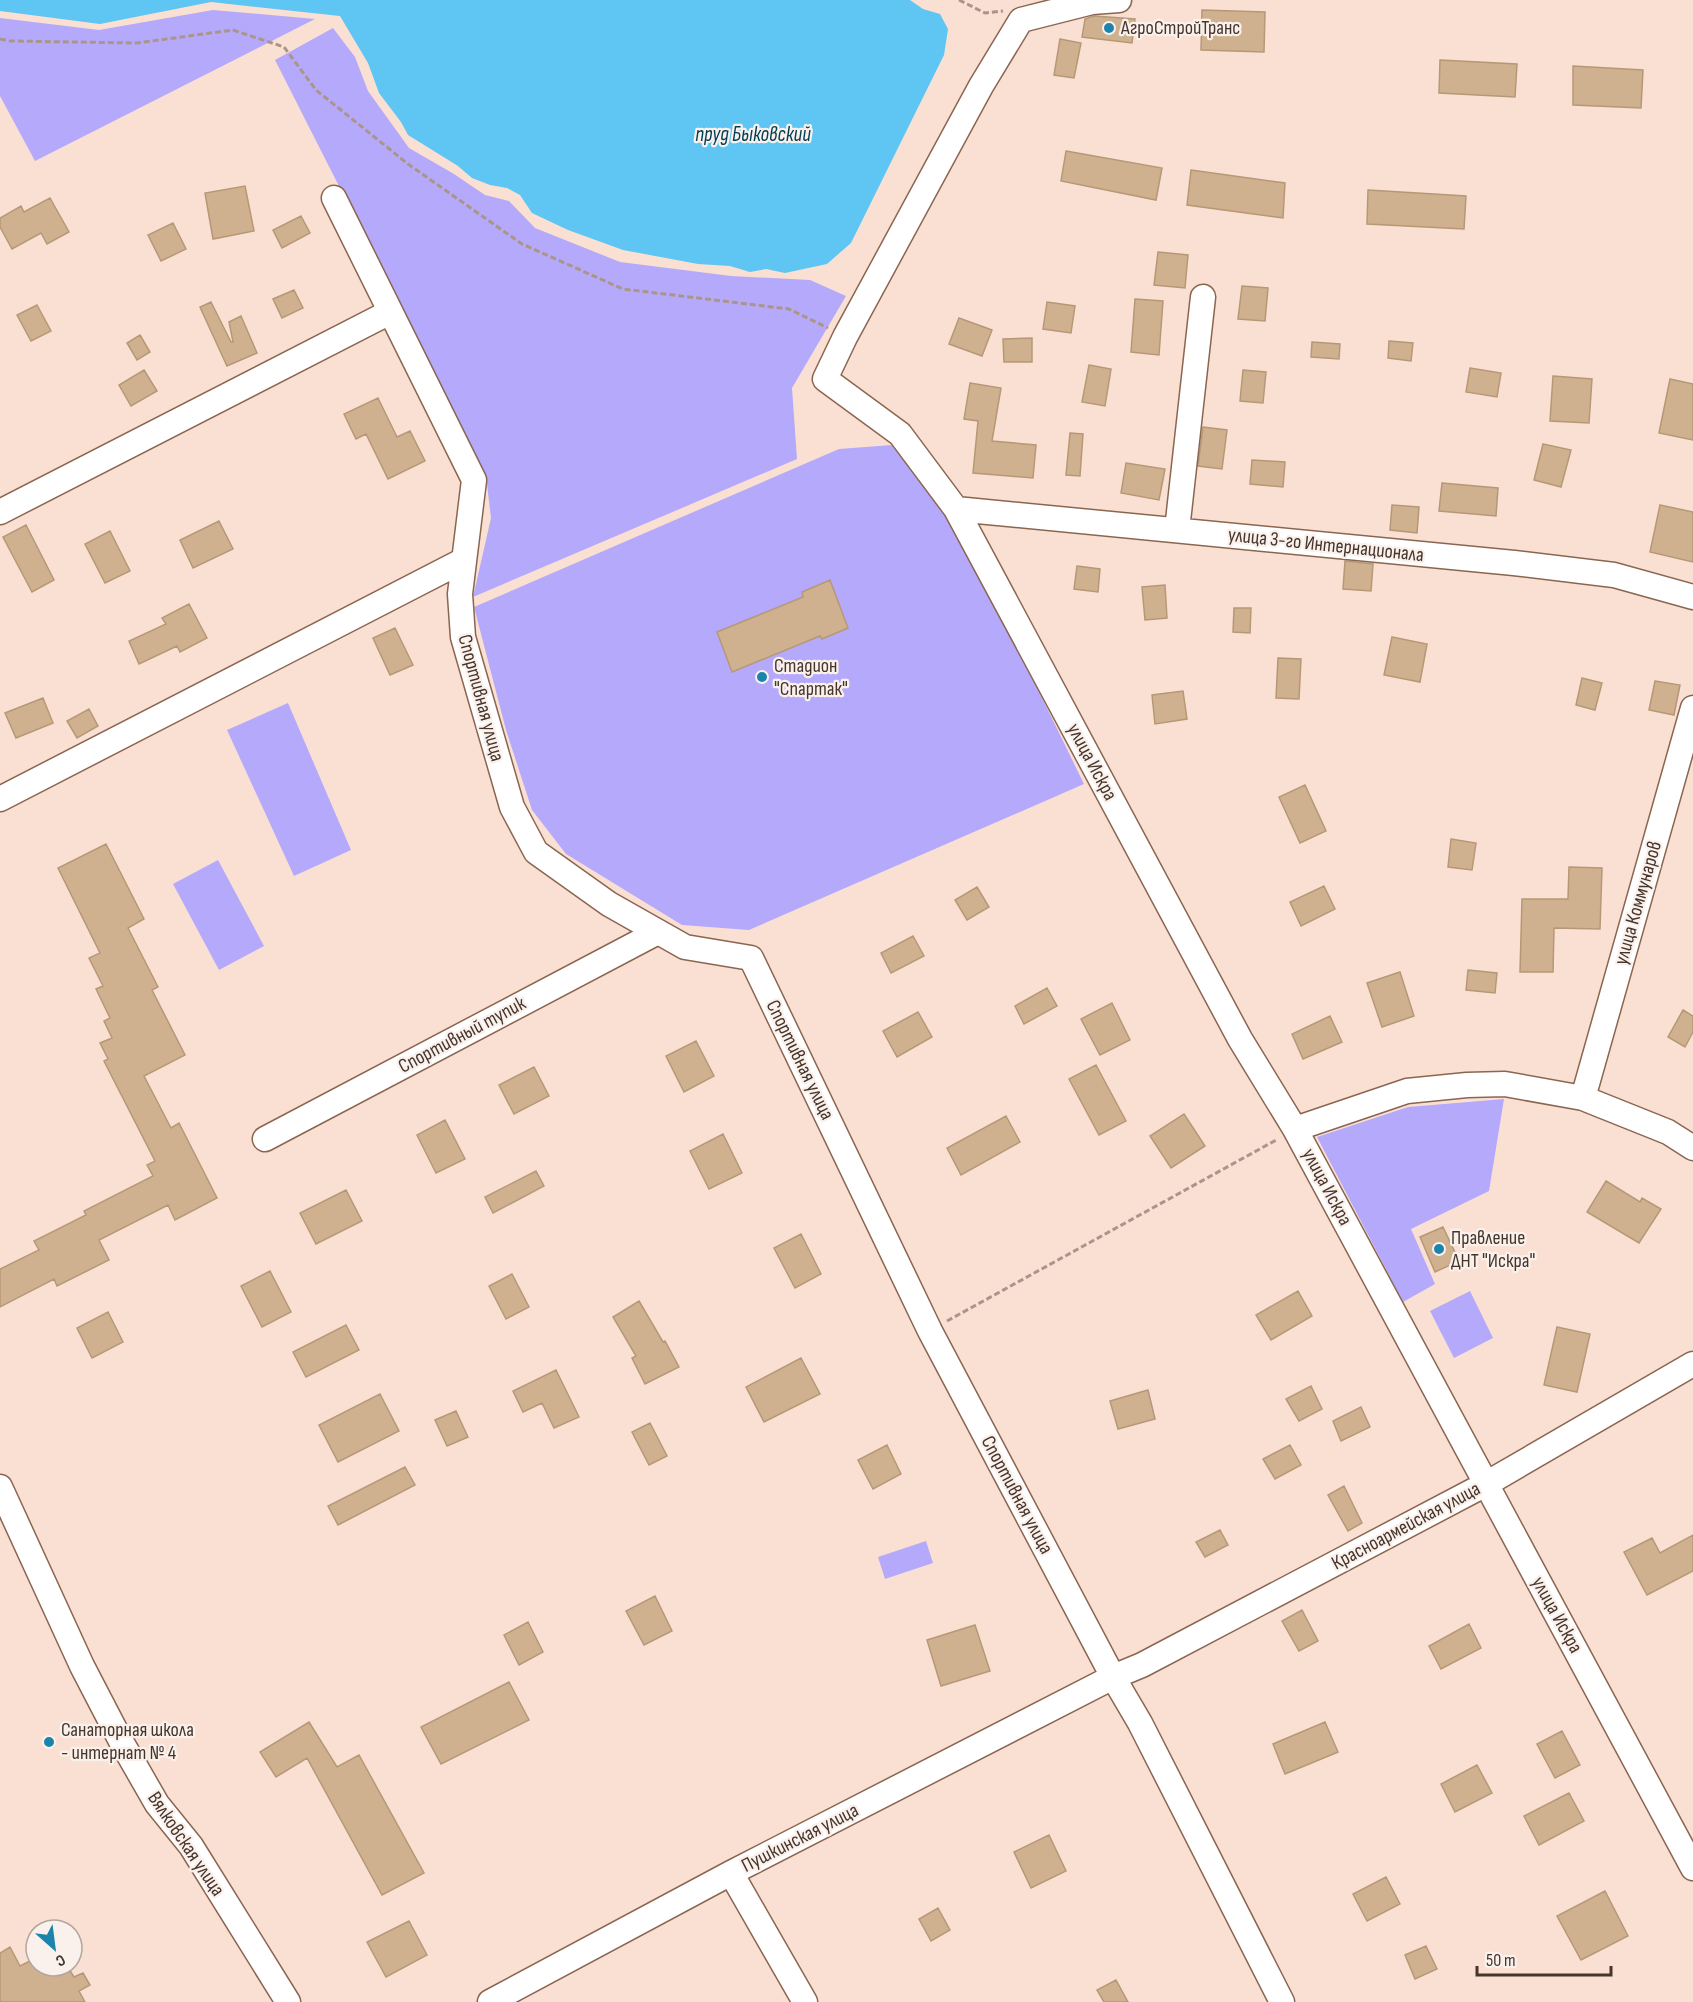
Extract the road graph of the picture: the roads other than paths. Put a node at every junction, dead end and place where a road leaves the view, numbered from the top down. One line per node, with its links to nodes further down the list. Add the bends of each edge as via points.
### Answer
1 (1119, 0): 5 (street, улица Искра, via 1092,2 1021,20 981,86 825,379 900,434)
2 (334, 198): 4 (street, Спортивная улица)
3 (1203, 297): 7 (street)
4 (390, 312): 6 (street); 8 (street, Спортивная улица, via 474,480)
5 (956, 509): 7 (street, улица 3-го Интернационала); 14 (street, улица Искра, via 1240,1039)
6 (0, 512)
7 (1176, 530): 9 (street, улица 3-го Интернационала, via 1614,575)
8 (464, 560): 11 (street); 12 (street, Спортивная улица, via 460,594 463,637 512,807 536,852 609,904)
9 (1693, 597)
10 (1693, 708): 13 (street, улица Коммунаров)
11 (0, 799)
12 (658, 932): 15 (street, Спортивный тупик); 20 (street, Спортивная улица, via 685,947 751,958 930,1330)
13 (1583, 1098): 14 (street, via 1505,1084 1407,1091); 16 (street, via 1668,1132)
14 (1295, 1129): 18 (street, улица Искра)
15 (265, 1139)
16 (1693, 1148)
17 (1693, 1364): 18 (street, Красноармейская улица)
18 (1486, 1484): 20 (street, Красноармейская улица); 21 (street, улица Искра)
19 (0, 1487): 23 (street, Вялковская улица, via 122,1743 157,1804 191,1846)
20 (1113, 1677): 22 (street, Пушкинская улица); 26 (street, Спортивная улица)
21 (1693, 1868)
22 (731, 1873): 24 (street, Пушкинская улица); 25 (street)
23 (288, 2002)
24 (490, 2002)
25 (805, 2002)
26 (1282, 2002)

